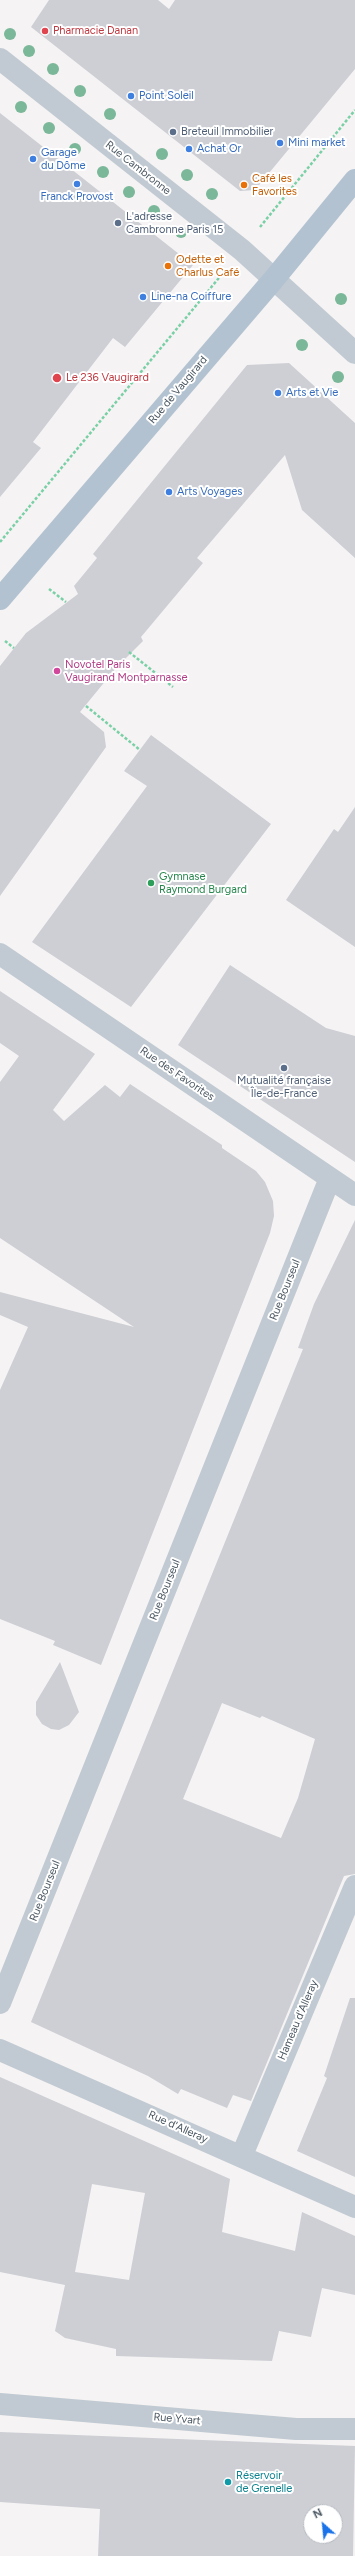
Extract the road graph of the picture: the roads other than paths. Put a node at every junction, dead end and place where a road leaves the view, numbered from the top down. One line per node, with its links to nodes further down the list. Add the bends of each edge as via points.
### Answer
1 (0, 59): 3 (street, Rue Cambronne, via 221,232)
2 (355, 180): 3 (main road, Rue de Vaugirard)
3 (274, 279): 4 (street, Rue Cambronne); 5 (main road, Rue de Vaugirard)
4 (355, 353)
5 (0, 599)
6 (0, 954): 7 (street, Rue des Favorites)
7 (330, 1178): 8 (street, Rue des Favorites); 10 (street, Rue Bourseul)
8 (355, 1195)
9 (354, 1886): 12 (street, Hameau d'Alleray)
10 (0, 2003)
11 (0, 2050): 12 (street, Rue d'Alleray)
12 (242, 2155): 13 (street, Rue d'Alleray)
13 (355, 2207)
14 (0, 2404): 15 (street, Rue Yvart, via 296,2429)
15 (355, 2429)

